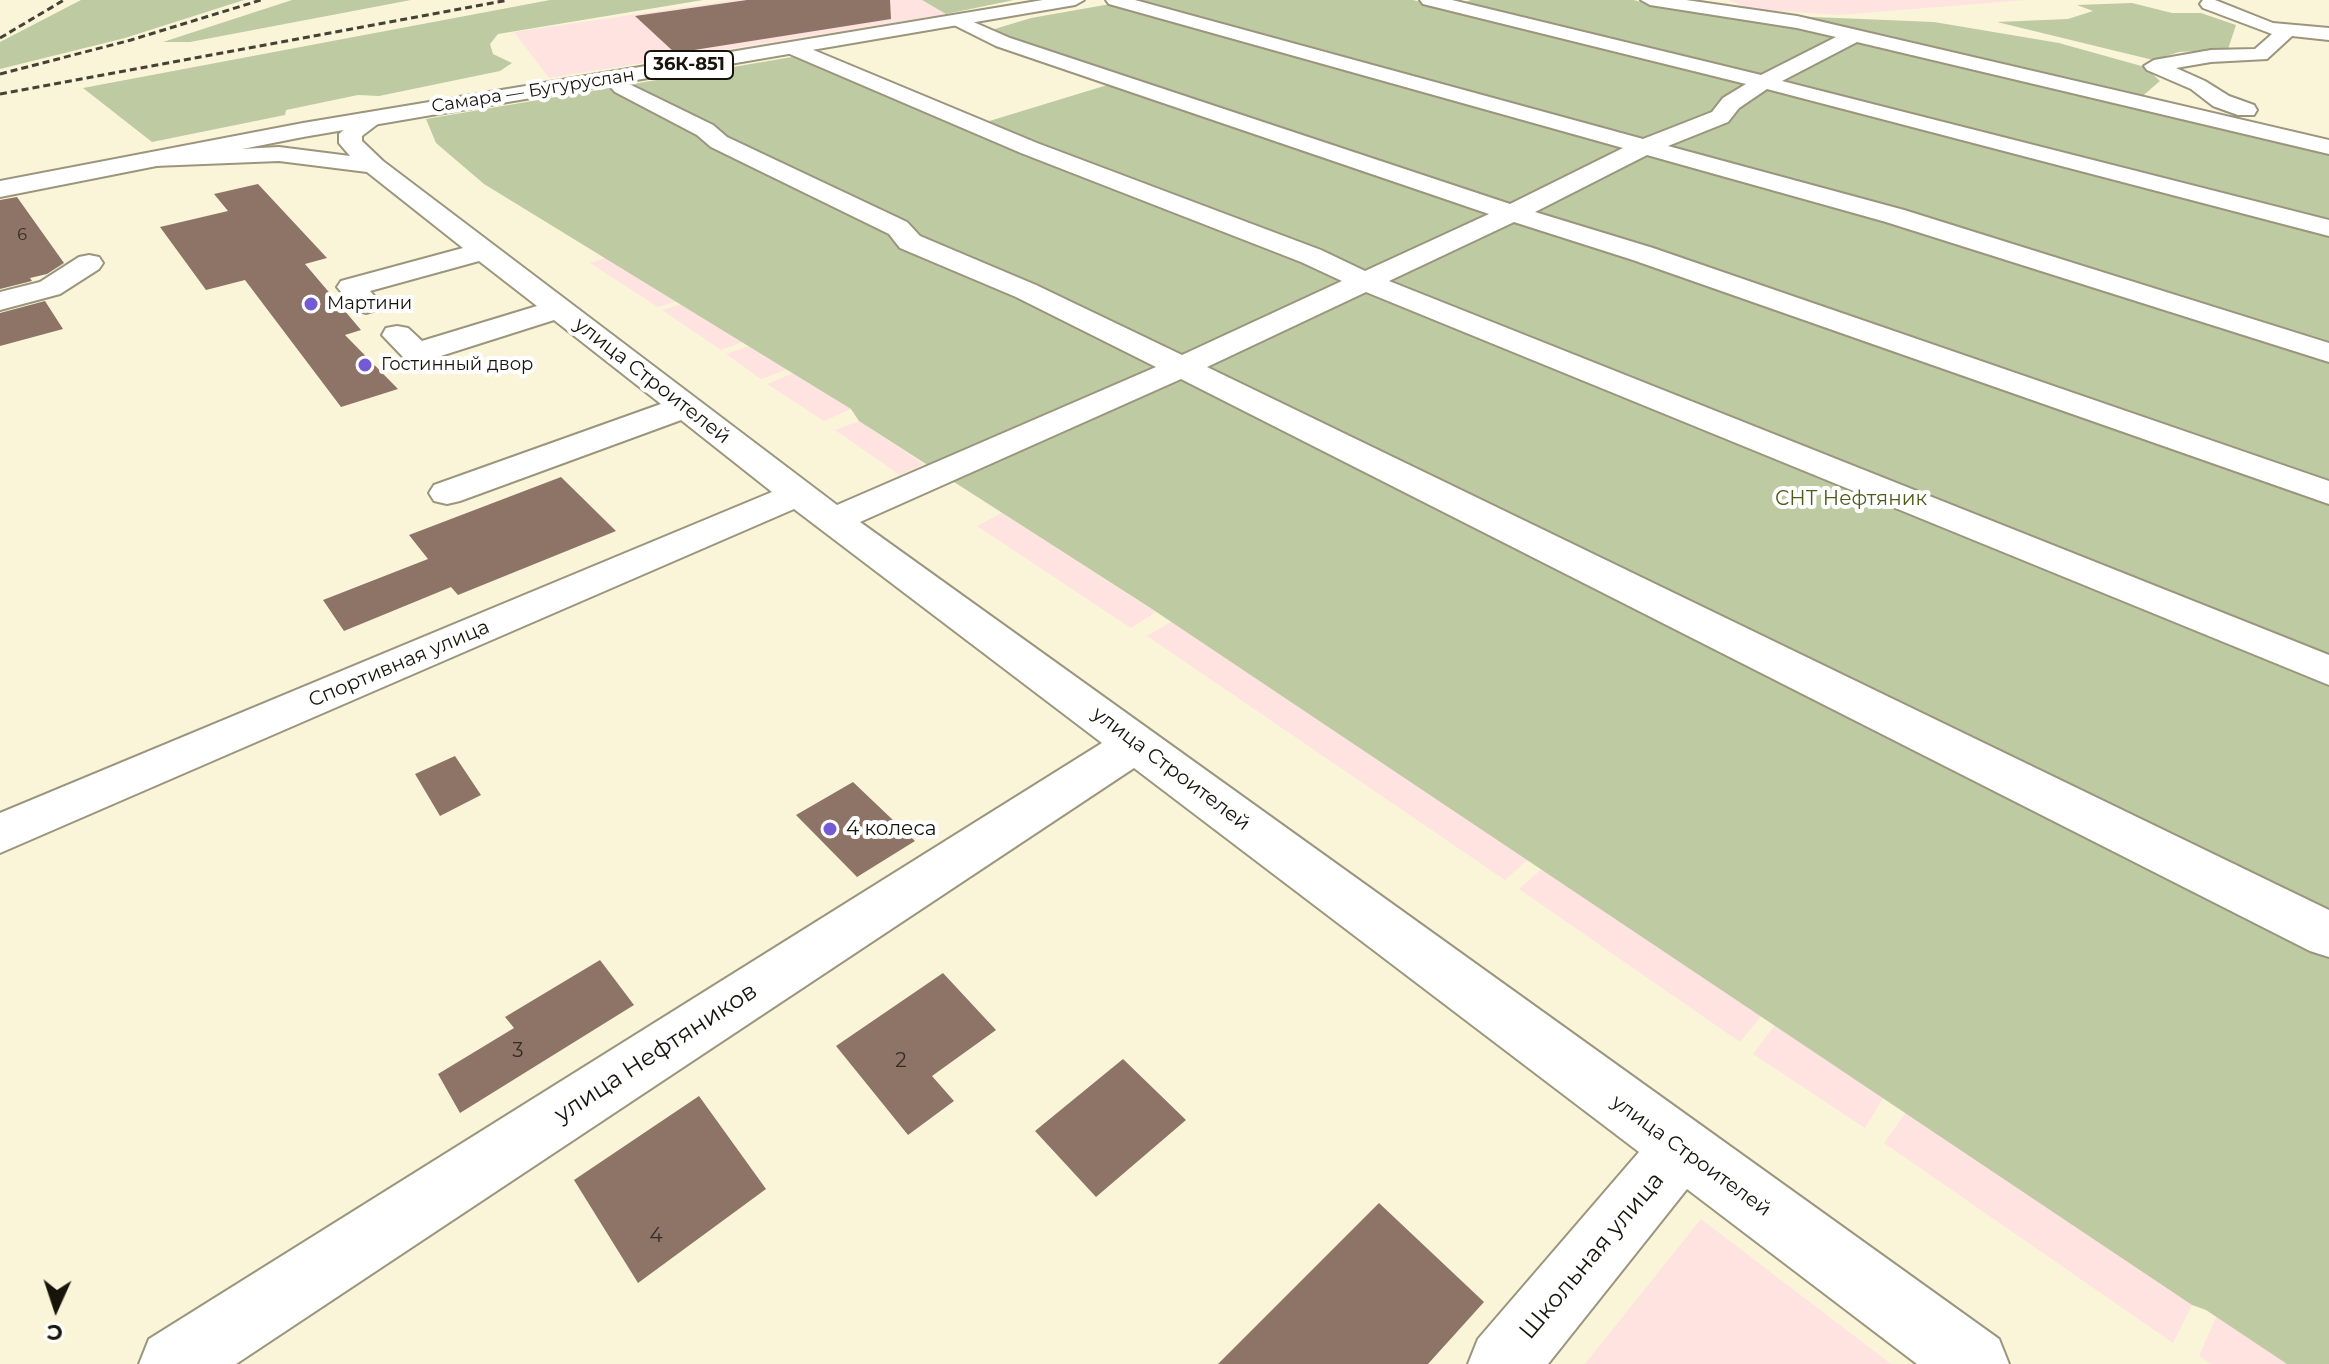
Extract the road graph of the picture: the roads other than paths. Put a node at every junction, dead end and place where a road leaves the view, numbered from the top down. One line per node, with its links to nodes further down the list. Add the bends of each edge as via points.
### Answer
1 (1075, 0): 6 (street, Самара — Бугуруслан / 36К-851)
2 (1115, 0): 16 (street)
3 (1429, 0): 12 (street)
4 (1650, 0): 9 (street, via 1797,22)
5 (2209, 4): 7 (street)
6 (955, 21): 10 (street, Самара — Бугуруслан / 36К-851); 21 (street, via 1003,42)
7 (2286, 31): 8 (street); 15 (street, via 2260,55 2211,56 2154,66 2221,101)
8 (2329, 34)
9 (1853, 36): 12 (street, Спортивная улица); 17 (street)
10 (792, 48): 11 (street, Самара — Бугуруслан / 36К-851); 25 (street)
11 (612, 78): 13 (street, Самара — Бугуруслан / 36К-851); 31 (street, via 719,142 898,228 910,242)
12 (1764, 82): 16 (street, Спортивная улица, via 1731,103 1720,117); 22 (street)
13 (371, 118): 14 (street, Самара — Бугуруслан / 36К-851); 19 (street, via 350,134 351,143)
14 (303, 130): 18 (street, Самара — Бугуруслан / 36К-851); 19 (street)
15 (2329, 139)
16 (1644, 147): 21 (street, Спортивная улица); 30 (street, via 1895,216)
17 (2329, 147)
18 (133, 161): 19 (street, via 279,154); 20 (street, 36К-851)
19 (374, 166): 23 (street, улица Строителей)
20 (0, 189)
21 (1512, 213): 25 (street, Спортивная улица); 34 (street)
22 (2329, 228)
23 (484, 251): 27 (street, via 351,287); 28 (street, улица Строителей)
24 (89, 263): 26 (street, via 50,288)
25 (1364, 281): 31 (street, Спортивная улица); 36 (street)
26 (0, 301)
27 (366, 304)
28 (558, 309): 29 (street, via 417,353); 32 (street, улица Строителей)
29 (397, 335)
30 (2329, 353)
31 (1182, 367): 35 (street, Спортивная улица); 39 (street)
32 (686, 407): 33 (street); 35 (street, улица Строителей)
33 (447, 493)
34 (2329, 493)
35 (815, 507): 37 (street, улица Строителей); 38 (street, Спортивная улица)
36 (2329, 671)
37 (1137, 743): 40 (street, улица Строителей); 41 (street, улица Нефтяников)
38 (4, 818)
39 (2329, 935)
40 (1681, 1149): 42 (street, Школьная улица); 43 (street, улица Строителей)
41 (174, 1364)
42 (1503, 1364)
43 (1974, 1364)

